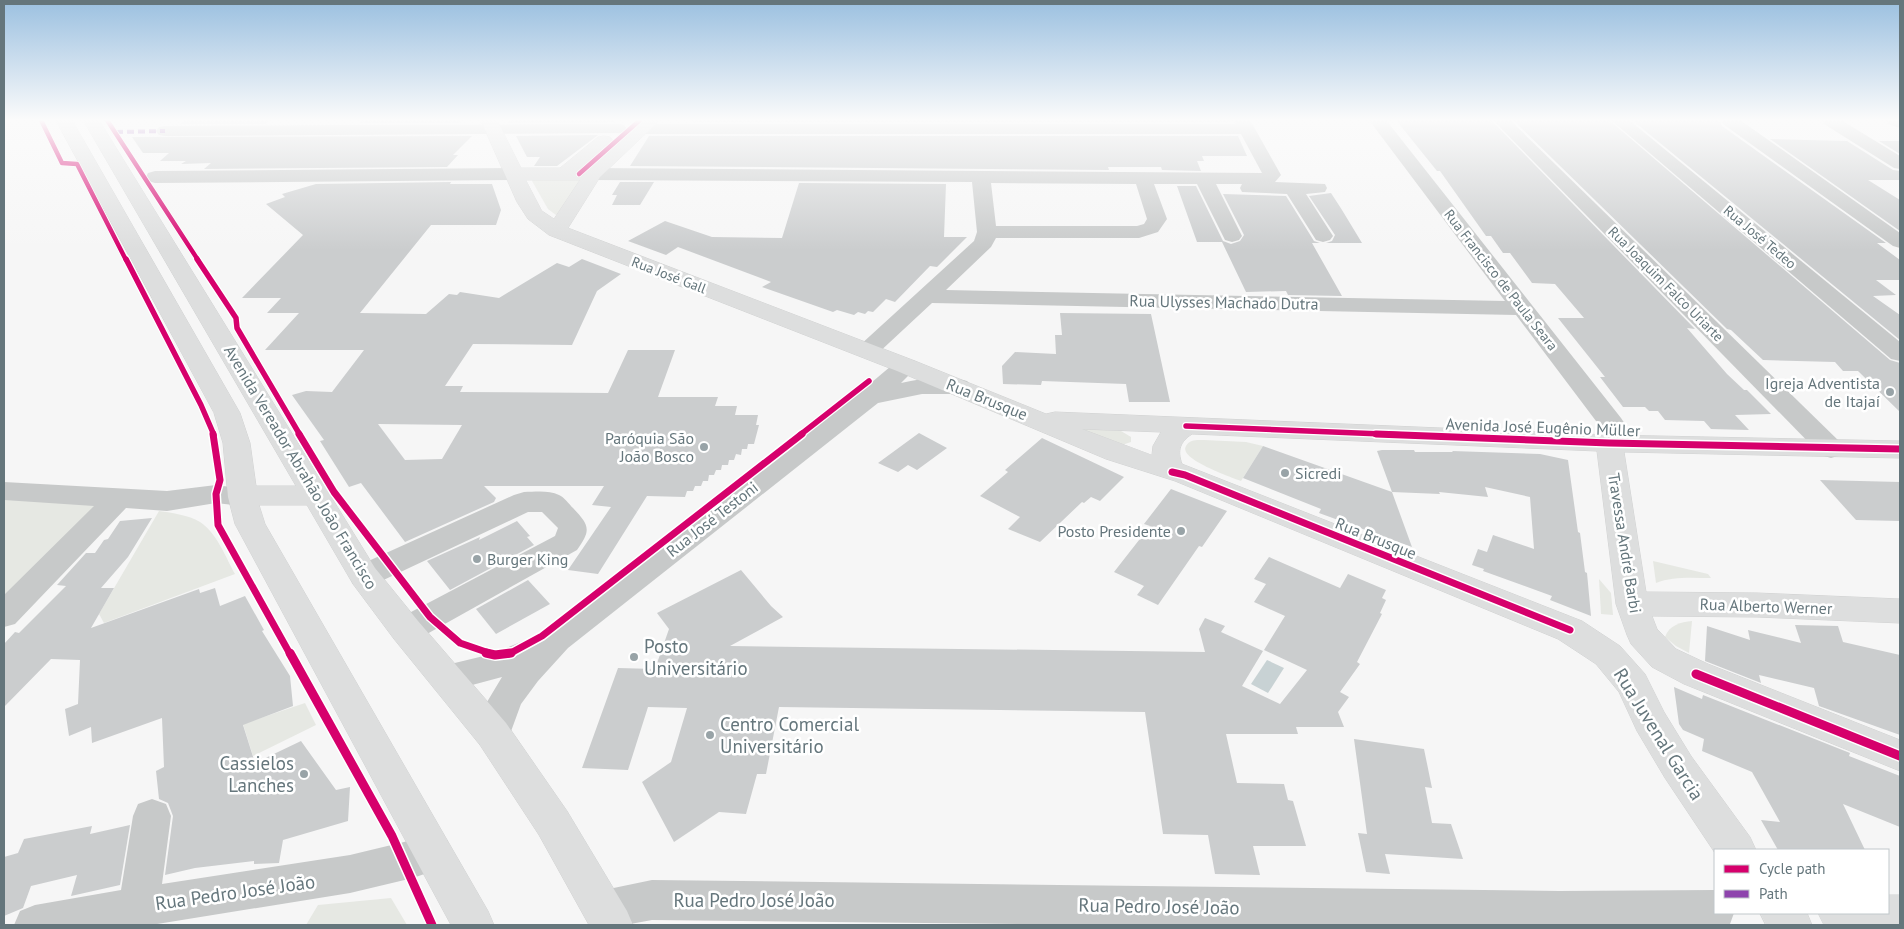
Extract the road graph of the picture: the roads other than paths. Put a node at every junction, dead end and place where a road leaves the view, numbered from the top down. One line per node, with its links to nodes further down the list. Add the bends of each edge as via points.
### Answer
1 (88, 163): 43 (main road, Avenida Vereador Abrahão João Francisco, via 227,412 234,429)
2 (117, 163): 41 (main road, Avenida Vereador Abrahão João Francisco)
3 (509, 163): 11 (main road, Rua José Gall)
4 (580, 163): 12 (main road)
5 (602, 163): 13 (main road)
6 (1266, 163): 16 (street, via 1272,175 1264,180)
7 (1411, 163): 26 (street, Rua Francisco de Paula Seara)
8 (1544, 163): 36 (street, Rua Joaquim Falco Uriarte)
9 (1671, 163): 28 (street, Rua José Tedeo)
10 (1790, 163): 24 (street)
11 (514, 174): 12 (main road); 14 (street); 20 (main road, Rua José Gall, via 535,215)
12 (565, 174): 13 (main road)
13 (593, 174): 15 (street); 20 (main road)
14 (155, 178)
15 (981, 178): 16 (street); 21 (street)
16 (1206, 183): 18 (street); 22 (street)
17 (1145, 184): 21 (street, via 1157,219 1151,228 1139,232)
18 (1293, 188): 19 (street); 23 (street)
19 (1318, 188)
20 (556, 232): 27 (main road, Rua José Gall)
21 (987, 232): 25 (street, via 984,243)
22 (1232, 236)
23 (1323, 236)
24 (1900, 242)
25 (926, 296): 26 (street, Rua Ulysses Machado Dutra); 27 (street)
26 (1523, 308): 35 (street, Rua Francisco de Paula Seara, via 1612,424)
27 (867, 351): 29 (main road, Rua José Gall)
28 (1900, 354)
29 (906, 366): 30 (main road, Rua Brusque); 31 (street, Rua José Testoni)
30 (958, 386): 31 (street, Rua José Testoni, via 922,386); 32 (main road, Rua Brusque)
31 (868, 398): 50 (street, Rua José Testoni)
32 (1036, 419): 33 (main road, Avenida José Eugênio Müller); 38 (main road, Rua Brusque)
33 (1123, 424): 34 (main road, Avenida José Eugênio Müller); 38 (main road, via 1138,429 1143,444 1133,452)
34 (1186, 426): 35 (main road, Avenida José Eugênio Müller); 39 (main road, via 1171,436 1165,449 1167,465)
35 (1609, 443): 36 (main road, Avenida José Eugênio Müller); 45 (main road, Travessa André Barbi)
36 (1831, 449): 37 (main road, Avenida José Eugênio Müller)
37 (1900, 449)
38 (1116, 453): 39 (main road, Rua Brusque)
39 (1172, 472): 49 (main road, Rua Brusque)
40 (4, 492): 42 (street)
41 (318, 496): 43 (main road); 44 (main road, Avenida Vereador Abrahão João Francisco)
42 (120, 497): 43 (street, via 167,501 216,494); 47 (street)
43 (242, 497): 56 (main road, Avenida Vereador Abrahão João Francisco, via 250,524)
44 (364, 576): 48 (main road, Avenida Vereador Abrahão João Francisco); 48 (street, via 524,502 550,502 573,526 572,535 566,543)
45 (1632, 604): 46 (main road, Rua Alberto Werner, via 1741,604); 53 (main road, Travessa André Barbi, via 1643,635 1664,658 1696,674)
46 (1900, 611)
47 (4, 615)
48 (406, 630): 51 (main road, Avenida Vereador Abrahão João Francisco)
49 (1570, 630): 55 (main road, Rua Juvenal Garcia, via 1608,656 1632,684 1678,767)
50 (556, 639): 51 (street, Rua José Testoni, via 510,662); 52 (street, Rua José Testoni, via 523,675 499,708)
51 (446, 678): 52 (main road, Avenida Vereador Abrahão João Francisco)
52 (493, 734): 64 (main road, Avenida Vereador Abrahão João Francisco, via 553,823)
53 (1900, 756)
54 (152, 816): 57 (street)
55 (1735, 849)
56 (433, 854): 57 (street, Rua Pedro José João, via 321,879); 66 (main road, Avenida Vereador Abrahão João Francisco)
57 (138, 906): 65 (street, Rua Pedro José João)
58 (1714, 910): 63 (street, Rua Pedro José João)
59 (1782, 914): 67 (main road)
60 (1870, 914): 61 (main road)
61 (1900, 915)
62 (1400, 916): 63 (street, Rua Pedro José João); 64 (street, Rua Pedro José João, via 652,900)
63 (1562, 918)
64 (606, 920)
65 (35, 925)
66 (473, 925)
67 (1791, 925)

